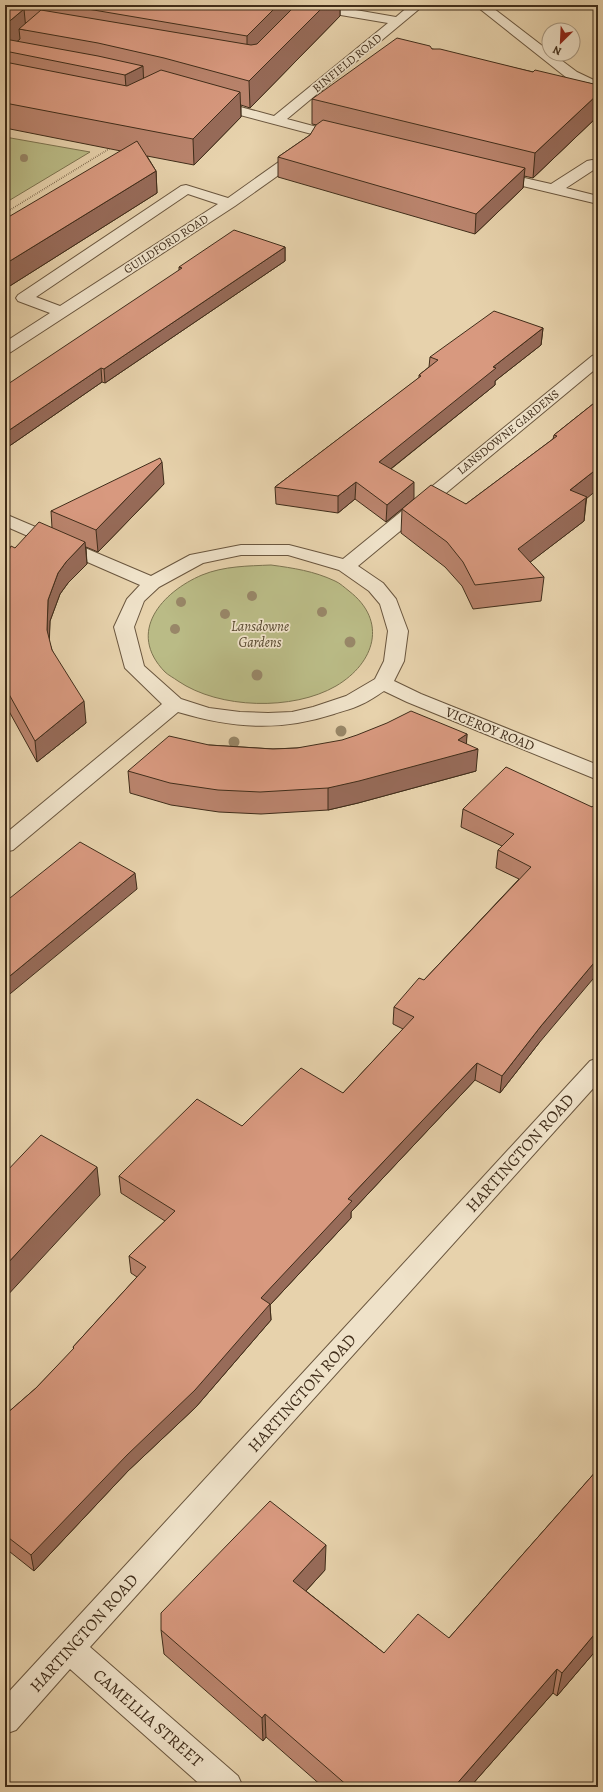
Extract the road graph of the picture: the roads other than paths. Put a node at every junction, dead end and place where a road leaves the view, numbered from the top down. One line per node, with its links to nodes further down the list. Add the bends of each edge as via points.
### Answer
1 (418, 5): 5 (street, BINFIELD ROAD)
2 (481, 5): 8 (street, via 572,75)
3 (312, 6): 4 (street); 5 (street)
4 (300, 17)
5 (398, 21): 6 (street, BINFIELD ROAD)
6 (376, 39): 7 (street); 10 (street, BINFIELD ROAD)
7 (389, 42)
8 (598, 87)
9 (196, 99): 10 (street)
10 (276, 121): 11 (street)
11 (321, 132): 12 (street); 17 (street, GUILDFORD ROAD, via 304,150)
12 (355, 141)
13 (598, 165): 15 (street, via 592,164)
14 (478, 171): 15 (street)
15 (554, 189): 16 (street)
16 (598, 200)
17 (230, 203): 18 (street, GUILDFORD ROAD); 18 (street, via 186,189 24,298)
18 (61, 312): 19 (street, GUILDFORD ROAD)
19 (12, 337): 20 (street, GUILDFORD ROAD)
20 (5, 350)
21 (598, 359): 23 (street, LANSDOWNE GARDENS)
22 (5, 519): 24 (street)
23 (346, 566): 24 (street, via 289,550 241,550 197,559); 25 (street, via 376,587 389,603 398,631 394,662)
24 (152, 583): 26 (street, via 136,599 124,627 135,668)
25 (382, 683): 26 (street, via 353,701 292,718 240,719 208,714); 27 (street, VICEROY ROAD)
26 (174, 704): 28 (street)
27 (598, 772)
28 (5, 845)
29 (598, 1067): 30 (street, HARTINGTON ROAD)
30 (70, 1649): 31 (street, HARTINGTON ROAD); 32 (street, CAMELLIA STREET)
31 (5, 1719)
32 (227, 1787)

